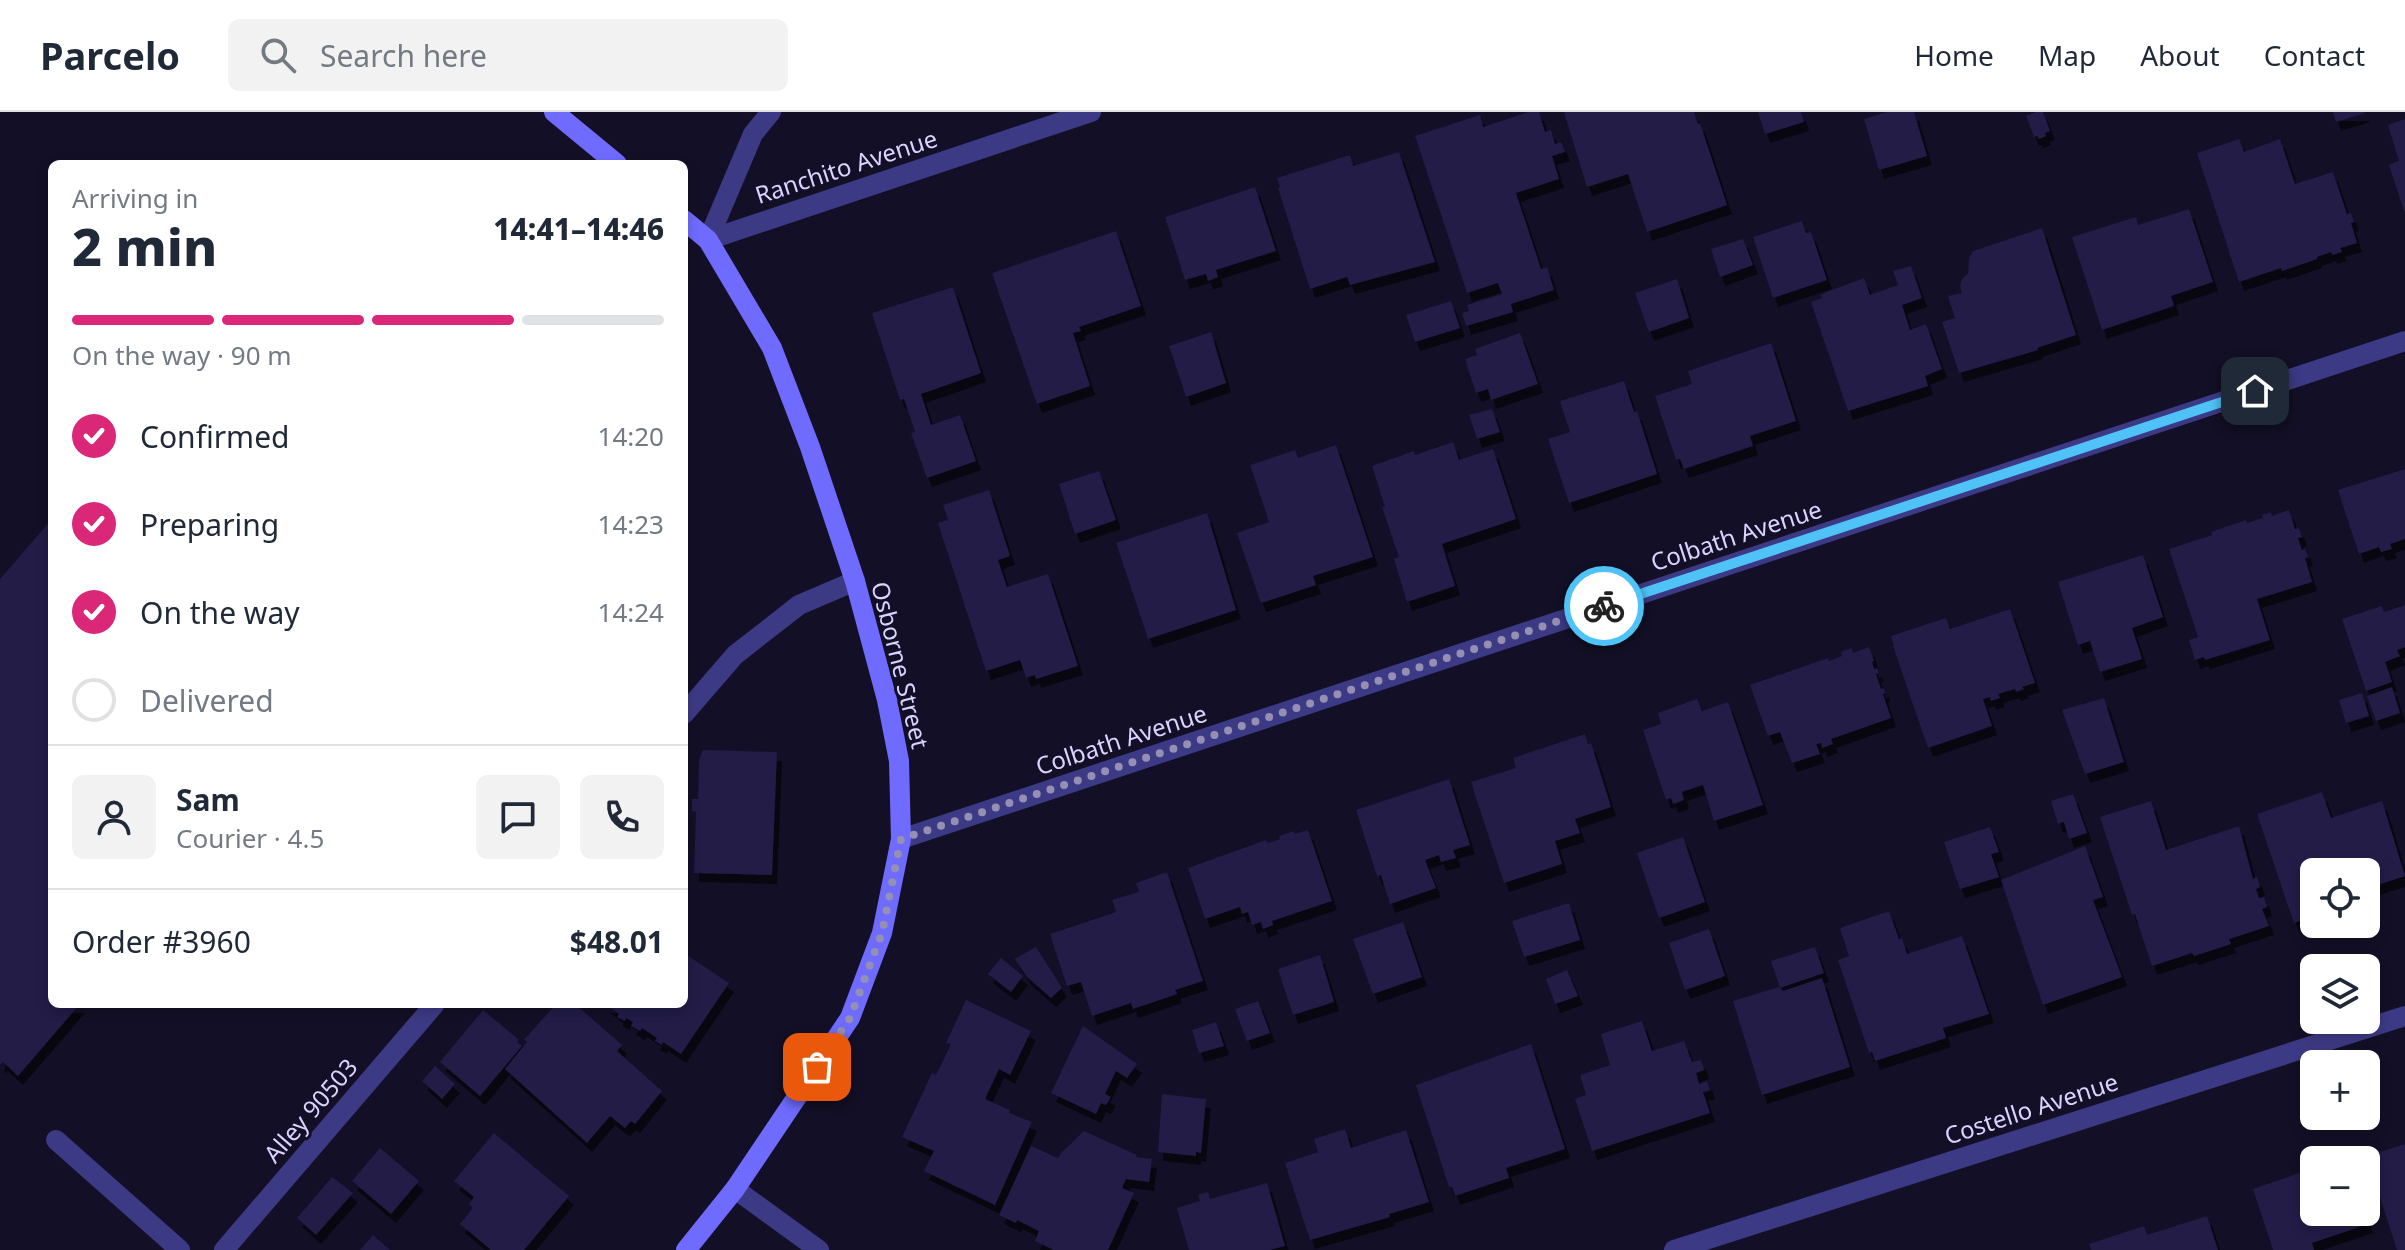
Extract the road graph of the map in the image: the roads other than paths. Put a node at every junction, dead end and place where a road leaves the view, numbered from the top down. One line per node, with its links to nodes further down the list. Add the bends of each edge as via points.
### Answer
1 (554, 112): 4 (street)
2 (771, 112): 6 (street, via 753,134)
3 (1091, 112): 6 (street, Ranchito Avenue)
4 (612, 160)
5 (688, 223): 6 (street, Osborne Street)
6 (708, 240): 8 (street, Osborne Street, via 772,348)
7 (2405, 341): 10 (street, Colbath Avenue)
8 (855, 581): 9 (street, via 799,605 735,655); 10 (street, Osborne Street, via 899,761)
9 (688, 709)
10 (901, 839): 14 (street, Osborne Street, via 882,933 850,1018)
11 (432, 1008): 16 (street, Alley 90503)
12 (2405, 1016): 19 (street, Costello Avenue)
13 (56, 1140): 15 (street)
14 (735, 1189): 17 (street, Osborne Street); 18 (street)
15 (180, 1250)
16 (224, 1250)
17 (686, 1250)
18 (819, 1250)
19 (1674, 1250)

